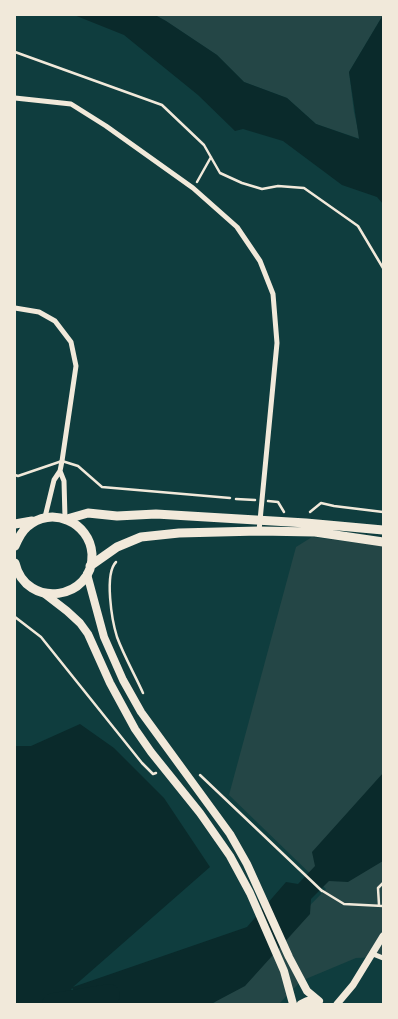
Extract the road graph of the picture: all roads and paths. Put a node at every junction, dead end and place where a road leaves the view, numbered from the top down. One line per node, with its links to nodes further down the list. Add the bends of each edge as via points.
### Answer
1 (15, 52): 3 (path, via 162,105 204,145)
2 (15, 98): 4 (street, via 71,104)
3 (211, 157): 4 (path); 5 (path, via 220,173 242,183 262,189 278,186 304,188 358,226)
4 (193, 188): 11 (street, via 237,227 260,261 273,294 278,343)
5 (383, 268)
6 (15, 308): 7 (street, via 39,312 55,321 71,342 76,366)
7 (62, 461): 8 (street); 9 (lane); 10 (lane, via 78,466 102,487)
8 (60, 471): 15 (street, via 54,480); 16 (street, via 64,480)
9 (15, 475)
10 (230, 498): 11 (path)
11 (262, 501): 13 (path, via 278,502); 17 (street)
12 (383, 512): 14 (path, via 321,503)
13 (285, 514)
14 (306, 514)
15 (45, 517): 16 (main road); 18 (main road)
16 (66, 519): 17 (main road, via 88,514 156,514); 26 (main road, via 85,533 91,549)
17 (260, 520): 20 (main road); 21 (street)
18 (35, 521): 19 (main road); 23 (main road, via 26,527)
19 (15, 524)
20 (383, 530)
21 (259, 531): 22 (main road, via 315,532); 26 (main road, via 141,537 117,548)
22 (383, 542)
23 (15, 546)
24 (119, 558): 30 (path, via 113,565 108,586 117,637)
25 (15, 563): 27 (main road)
26 (89, 570): 28 (main road, via 81,582 69,590); 34 (main road, via 104,637 127,688 230,834 247,864)
27 (18, 577): 28 (main road)
28 (45, 594): 31 (main road, via 80,623 88,634 135,728)
29 (15, 617): 31 (path, via 41,637 142,763 154,774)
30 (144, 695)
31 (165, 770): 34 (main road, via 200,814)
32 (198, 773): 35 (path, via 322,890 344,904)
33 (383, 883): 35 (path, via 378,888)
34 (253, 892): 40 (main road, via 307,991); 41 (main road, via 281,963)
35 (379, 905): 36 (path)
36 (383, 906)
37 (383, 936): 38 (street)
38 (373, 954): 39 (street); 43 (street)
39 (383, 958)
40 (321, 1003): 42 (main road, via 307,1000)
41 (292, 1004)
42 (301, 1004)
43 (337, 1004)

